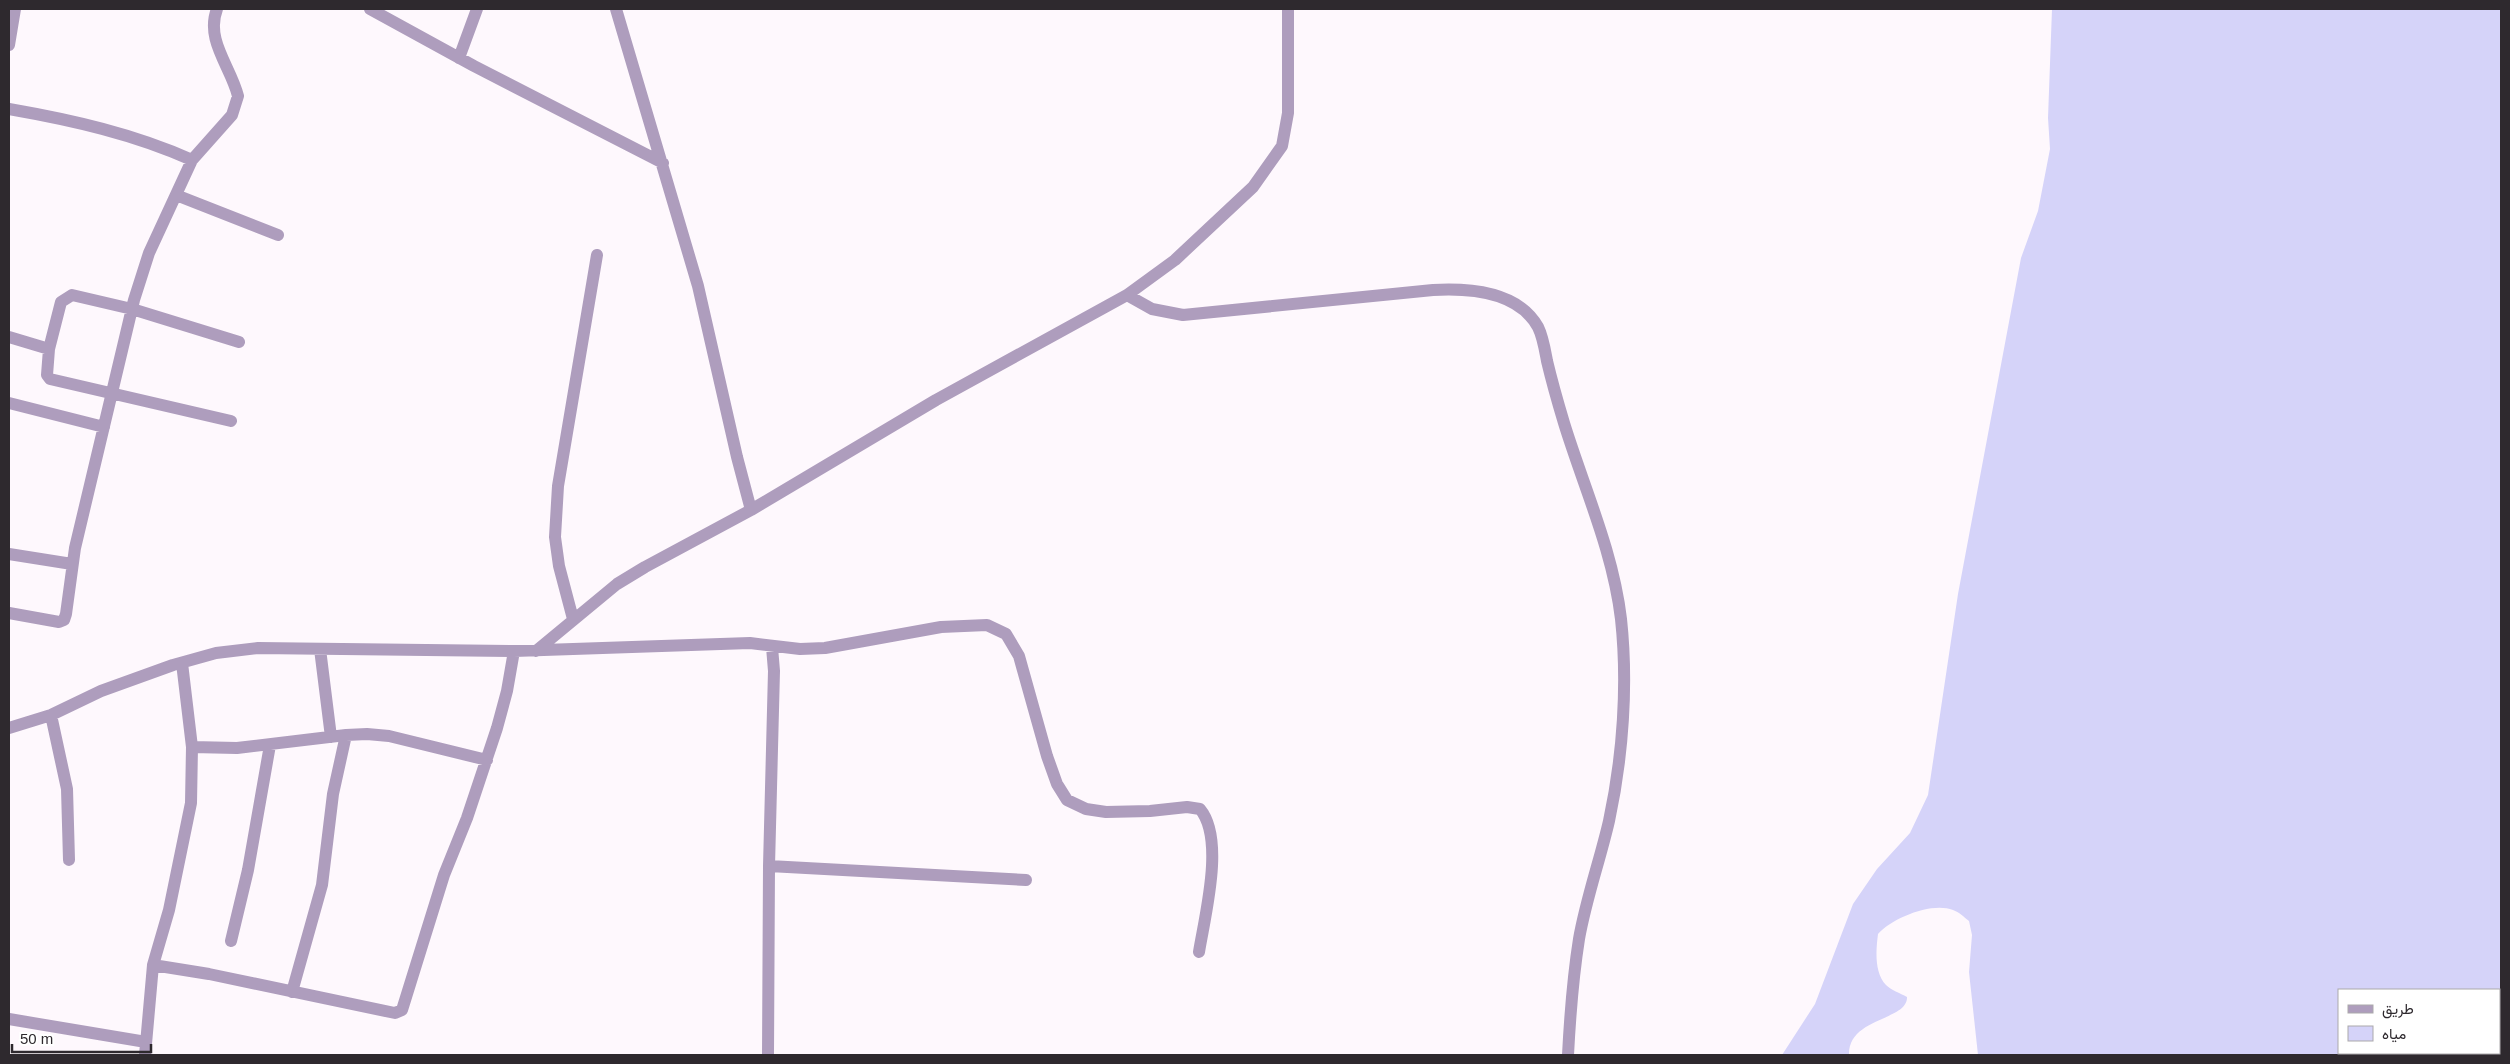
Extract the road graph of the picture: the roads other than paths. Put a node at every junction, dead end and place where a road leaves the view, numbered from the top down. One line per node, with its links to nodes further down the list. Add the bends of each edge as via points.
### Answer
1 (15, 9): 7 (street)
2 (217, 9): 10 (street, via 213,28 216,41 238,96 232,115)
3 (370, 9): 8 (street)
4 (477, 9): 8 (street)
5 (616, 9): 11 (street)
6 (1288, 9): 15 (street, via 1288,113 1282,146 1253,187 1176,260)
7 (9, 45)
8 (459, 58): 11 (street)
9 (9, 109): 10 (street, via 111,131)
10 (192, 160): 12 (street)
11 (663, 162): 24 (street, via 698,286)
12 (176, 195): 13 (street); 16 (street, via 149,253)
13 (278, 235)
14 (597, 255): 28 (street, via 558,486 555,537 559,566)
15 (1127, 295): 24 (street, via 936,400); 52 (street, via 1152,309 1183,315 1433,290 1474,290 1508,300 1521,308 1538,328 1564,424 1609,561 1623,644 1621,731 1614,791 1580,936)
16 (132, 310): 18 (street); 19 (street, via 72,295 66,297 61,302); 20 (street)
17 (9, 337): 19 (street)
18 (240, 342)
19 (50, 349): 20 (street, via 48,378)
20 (112, 393): 22 (street); 23 (street)
21 (9, 403): 23 (street)
22 (231, 420)
23 (104, 427): 26 (street)
24 (751, 510): 28 (street, via 616,584)
25 (9, 554): 26 (street)
26 (72, 564): 27 (street, via 64,620 59,622)
27 (9, 613)
28 (574, 619): 32 (street)
29 (772, 646): 32 (street, via 750,643); 42 (street); 45 (street, via 825,648 898,634 967,626 987,625 1006,634 1019,656 1047,756 1067,800 1086,809 1106,812 1196,807 1204,813 1210,830 1211,872)
30 (320, 649): 31 (street); 33 (street, via 258,648 216,653); 37 (street)
31 (514, 651): 32 (street); 40 (street, via 507,691)
32 (536, 651)
33 (182, 663): 34 (street, via 101,692); 39 (street)
34 (51, 715): 35 (street); 41 (street, via 67,788)
35 (9, 728)
36 (346, 735): 37 (street); 40 (street, via 389,736); 47 (street, via 334,794 322,885)
37 (332, 737): 38 (street)
38 (270, 745): 39 (street); 44 (street)
39 (192, 747): 46 (street, via 191,803)
40 (487, 760): 47 (street, via 444,875 402,1010 395,1013)
41 (69, 860)
42 (769, 866): 43 (street); 51 (street)
43 (1026, 880)
44 (232, 941)
45 (1199, 952)
46 (153, 965): 47 (street); 49 (street)
47 (292, 992)
48 (9, 1019): 49 (street)
49 (146, 1042): 50 (street)
50 (145, 1055)
51 (768, 1055)
52 (1568, 1055)

